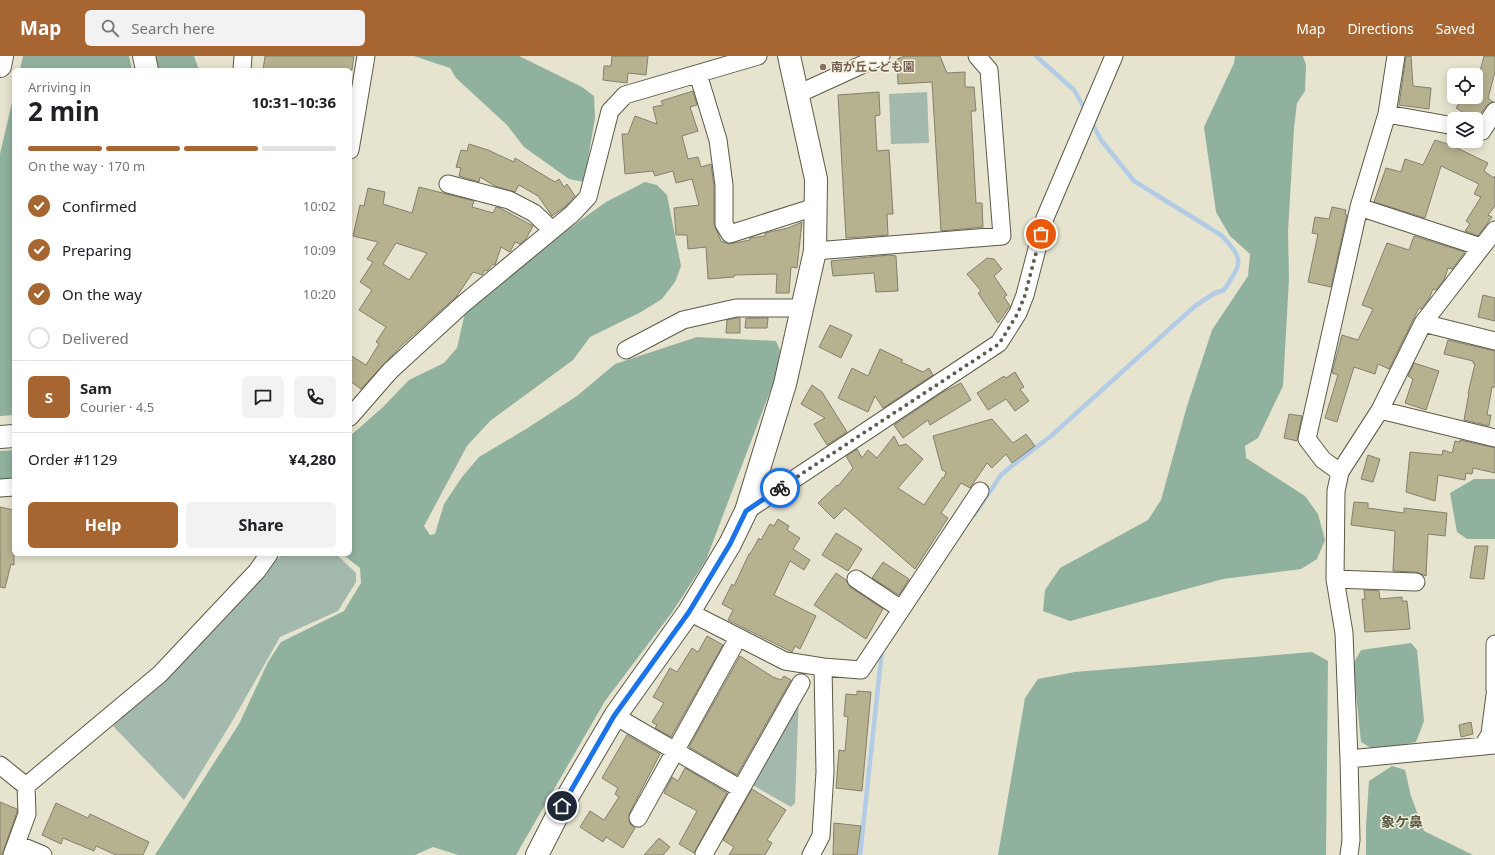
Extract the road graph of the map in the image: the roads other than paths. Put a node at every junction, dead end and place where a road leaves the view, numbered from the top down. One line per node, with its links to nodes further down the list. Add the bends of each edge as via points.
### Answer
1 (2, 56): 11 (main road)
2 (144, 56): 12 (main road)
3 (243, 56): 13 (street)
4 (366, 56): 16 (street)
5 (758, 56): 14 (street)
6 (789, 56): 15 (main road)
7 (881, 56): 15 (street)
8 (977, 56): 27 (street, via 989,70 1002,236)
9 (1114, 56): 41 (street, via 1045,218 1020,307 999,344)
10 (1396, 56): 18 (street)
11 (0, 66)
12 (147, 68)
13 (242, 68)
14 (698, 74): 23 (street, via 718,140 724,185 724,224 730,234); 25 (street, via 625,95 610,111 588,197)
15 (798, 94): 23 (main road, via 816,179)
16 (354, 109): 21 (street)
17 (1495, 111): 20 (street)
18 (1387, 114): 19 (street); 24 (street)
19 (1447, 125)
20 (1483, 129)
21 (352, 130)
22 (448, 184): 25 (street, via 509,200 534,213)
23 (815, 207): 27 (main road)
24 (1359, 207): 26 (street); 37 (street, via 1307,439 1323,460)
25 (552, 230): 33 (street, via 463,304 390,371)
26 (1489, 240): 29 (street)
27 (815, 251): 28 (main road)
28 (802, 308): 31 (street, via 736,308 683,320); 41 (main road, via 785,384)
29 (1423, 323): 30 (street); 32 (street)
30 (1495, 340)
31 (626, 350)
32 (1380, 410): 36 (street); 37 (street)
33 (352, 415)
34 (12, 436): 35 (main road)
35 (0, 437)
36 (1495, 438)
37 (1340, 472): 43 (street, via 1336,490)
38 (12, 487): 39 (street)
39 (0, 488)
40 (980, 491): 46 (street)
41 (746, 511): 47 (main road, via 730,544)
42 (268, 556): 59 (street, via 160,674)
43 (1335, 578): 45 (street); 57 (street, via 1344,634)
44 (856, 579): 46 (street)
45 (1416, 582)
46 (901, 609): 50 (street, via 861,670)
47 (689, 612): 50 (street, via 785,661); 54 (main road)
48 (1495, 644): 52 (street)
49 (733, 647): 56 (street)
50 (823, 667): 67 (street, via 825,772 821,836)
51 (801, 683): 60 (street)
52 (1495, 690)
53 (1495, 695): 55 (street)
54 (614, 716): 56 (street); 66 (main road)
55 (1489, 745): 57 (street)
56 (675, 751): 60 (street); 61 (street)
57 (1350, 759): 64 (street)
58 (0, 765): 59 (street)
59 (26, 786): 62 (street, via 27,814)
60 (741, 789): 63 (street)
61 (638, 818)
62 (14, 850): 65 (street)
63 (704, 854)
64 (1349, 854)
65 (43, 855)
66 (537, 855)
67 (811, 855)

